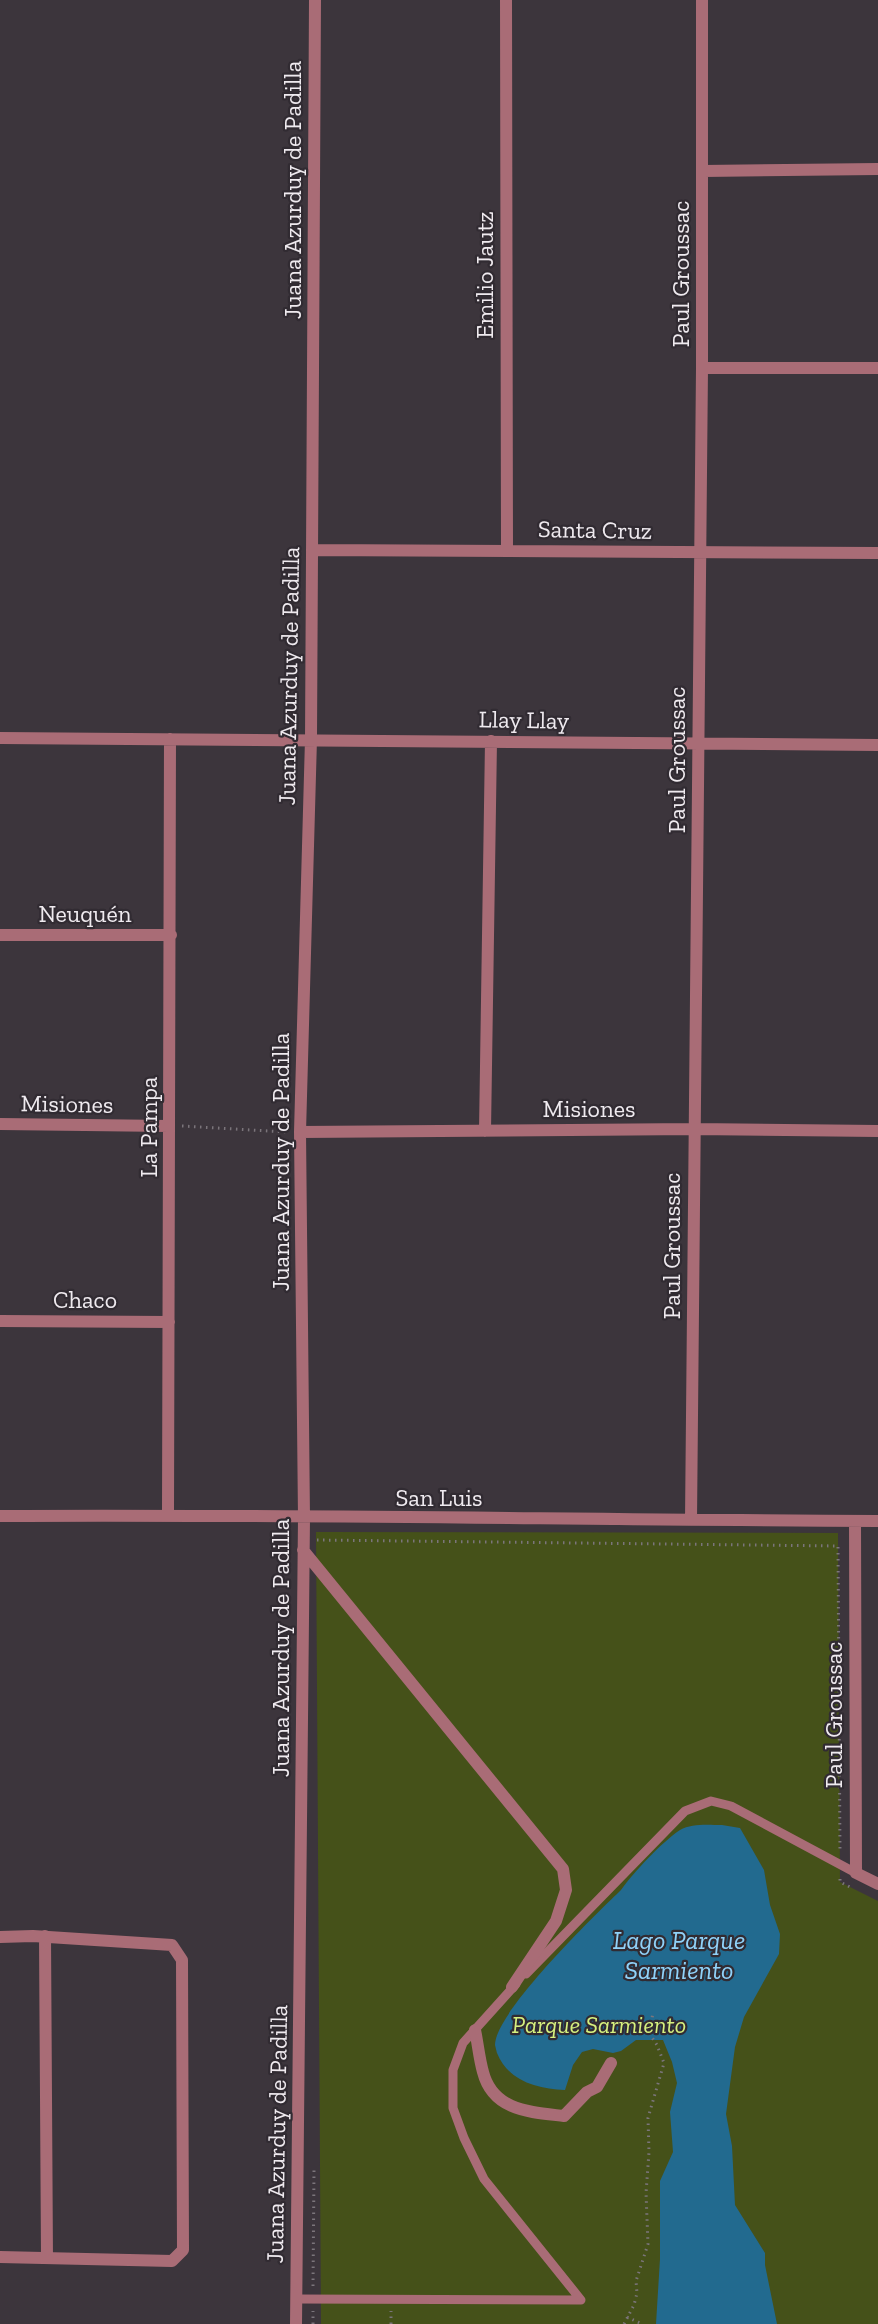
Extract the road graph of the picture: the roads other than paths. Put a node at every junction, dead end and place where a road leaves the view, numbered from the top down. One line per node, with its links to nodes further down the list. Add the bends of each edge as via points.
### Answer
1 (315, 0): 8 (street, Juana Azurduy de Padilla)
2 (506, 0): 9 (street, Emilio Jautz)
3 (702, 0): 5 (street, Paul Groussac)
4 (878, 170): 5 (street)
5 (703, 171): 6 (street, Paul Groussac)
6 (702, 368): 7 (street); 10 (street, Paul Groussac)
7 (878, 368)
8 (312, 550): 9 (street, Santa Cruz); 13 (street, Juana Azurduy de Padilla)
9 (507, 550): 10 (street, Santa Cruz)
10 (699, 552): 11 (street, Santa Cruz); 16 (street, Paul Groussac)
11 (878, 553)
12 (0, 738): 14 (street, Llay Llay)
13 (311, 739): 14 (street, Llay Llay); 15 (street, Llay Llay); 25 (street, Juana Azurduy de Padilla)
14 (170, 740): 19 (street, La Pampa)
15 (491, 741): 16 (street, Llay Llay); 23 (street)
16 (698, 743): 17 (street, Llay Llay); 22 (street, Paul Groussac)
17 (878, 745)
18 (0, 935): 19 (street, Neuquén)
19 (171, 935): 21 (street, La Pampa)
20 (0, 1124): 21 (street, Misiones)
21 (170, 1126): 27 (street, La Pampa)
22 (694, 1130): 23 (street, Misiones); 24 (street, Misiones); 31 (street, Paul Groussac)
23 (485, 1131): 25 (street, Misiones)
24 (878, 1131)
25 (300, 1132): 30 (street, Juana Azurduy de Padilla)
26 (0, 1321): 27 (street, Chaco)
27 (169, 1322): 28 (street, La Pampa)
28 (168, 1515): 29 (street, San Luis); 30 (street, San Luis)
29 (0, 1516)
30 (304, 1518): 31 (street, San Luis); 34 (street, Juana Azurduy de Padilla)
31 (691, 1520): 32 (street, San Luis)
32 (855, 1521): 33 (street, San Luis); 35 (street, Paul Groussac)
33 (878, 1521)
34 (303, 1550): 39 (street, via 563,1869 566,1890 556,1921); 44 (street, Juana Azurduy de Padilla)
35 (856, 1873): 36 (street); 39 (lane, via 731,1806 711,1801 685,1811)
36 (878, 1884)
37 (45, 1936): 38 (street); 43 (street); 43 (street, via 172,1945 182,1960 183,2250 172,2261)
38 (0, 1937)
39 (512, 1988): 40 (lane)
40 (475, 2030): 41 (street, via 483,2074 498,2100 515,2108 564,2116 597,2087); 44 (lane, via 463,2043 453,2070 453,2108 464,2138 484,2179 581,2300)
41 (611, 2063)
42 (0, 2257): 43 (street)
43 (47, 2258)
44 (297, 2299): 45 (street, Juana Azurduy de Padilla)
45 (296, 2324)

